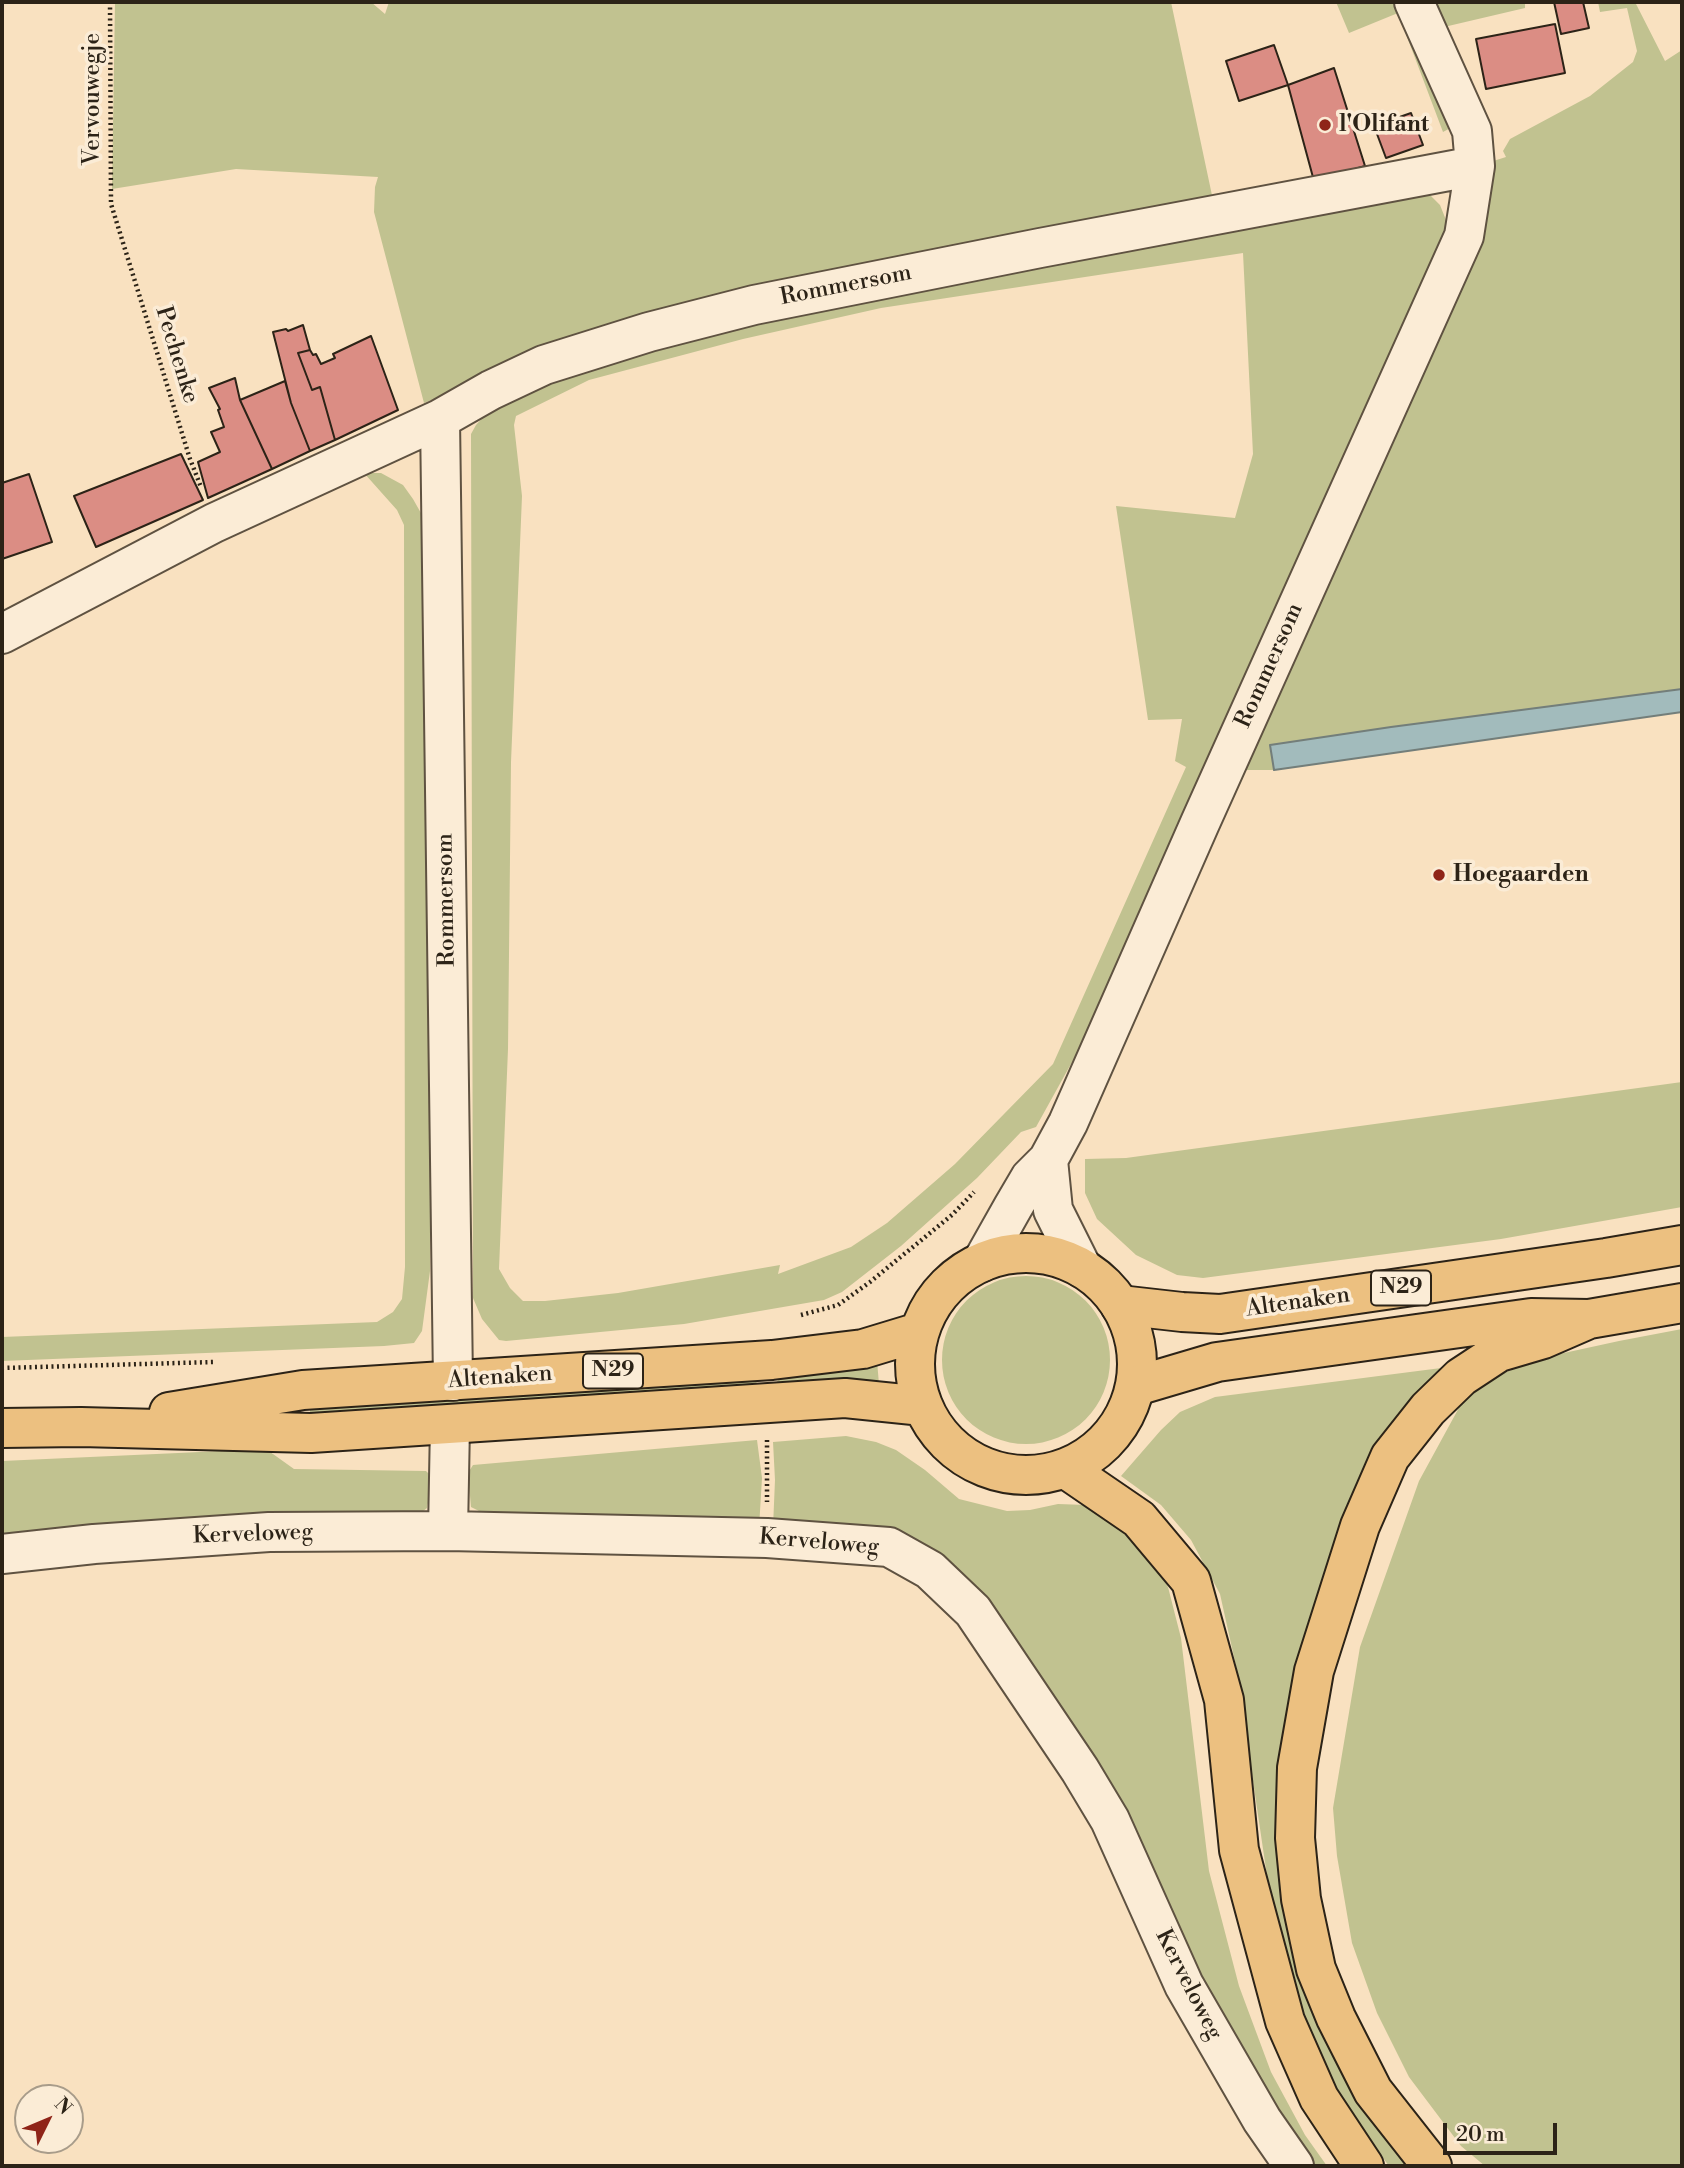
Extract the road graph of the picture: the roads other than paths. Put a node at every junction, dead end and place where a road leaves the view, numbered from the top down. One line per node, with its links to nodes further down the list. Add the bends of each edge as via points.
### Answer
1 (1414, 2): 2 (street, Rommersom, via 1472,131)
2 (1475, 166): 3 (street, Rommersom, via 754,304 544,365); 5 (street, Rommersom, via 1464,236)
3 (440, 419): 4 (street, Rommersom, via 214,523); 13 (street, Rommersom)
4 (2, 634)
5 (1048, 1160): 7 (street, Rommersom, via 1030,1178); 8 (street, via 1053,1210)
6 (1682, 1245): 10 (main road, Altenaken / N29, via 1220,1314)
7 (982, 1262): 8 (main road, via 1028,1253); 12 (main road, via 938,1296)
8 (1082, 1268): 10 (main road)
9 (1682, 1303): 11 (main road, Altenaken / N29)
10 (1120, 1305): 14 (main road, via 1137,1355)
11 (1589, 1319): 14 (main road, Altenaken / N29, via 1531,1318 1217,1362); 24 (main road, via 1499,1352 1461,1377 1390,1457 1360,1526 1314,1671 1297,1768 1295,1838 1301,1899 1317,1969 1373,2091)
12 (919, 1332): 13 (main road, Altenaken / N29, via 863,1349 772,1360); 15 (main road, via 916,1378)
13 (453, 1381): 17 (main road, Altenaken / N29, via 303,1390)
14 (1136, 1386): 19 (main road, via 1124,1419 1111,1437)
15 (923, 1406): 16 (main road, Altenaken / N29, via 845,1398); 19 (main road, via 949,1444 993,1471 1029,1475)
16 (450, 1425): 17 (main road, Altenaken / N29, via 311,1433); 20 (street)
17 (81, 1427): 18 (main road, Altenaken / N29)
18 (2, 1428)
19 (1066, 1469): 23 (main road, via 1139,1519 1191,1581 1224,1700 1239,1850 1284,2021 1319,2098)
20 (448, 1531): 21 (street, Kerveloweg, via 270,1532); 22 (street, Kerveloweg, via 794,1540 889,1547 930,1570 973,1611 1080,1770 1110,1820 1184,1985)
21 (2, 1554)
22 (1294, 2166)
23 (1364, 2166)
24 (1432, 2166)

